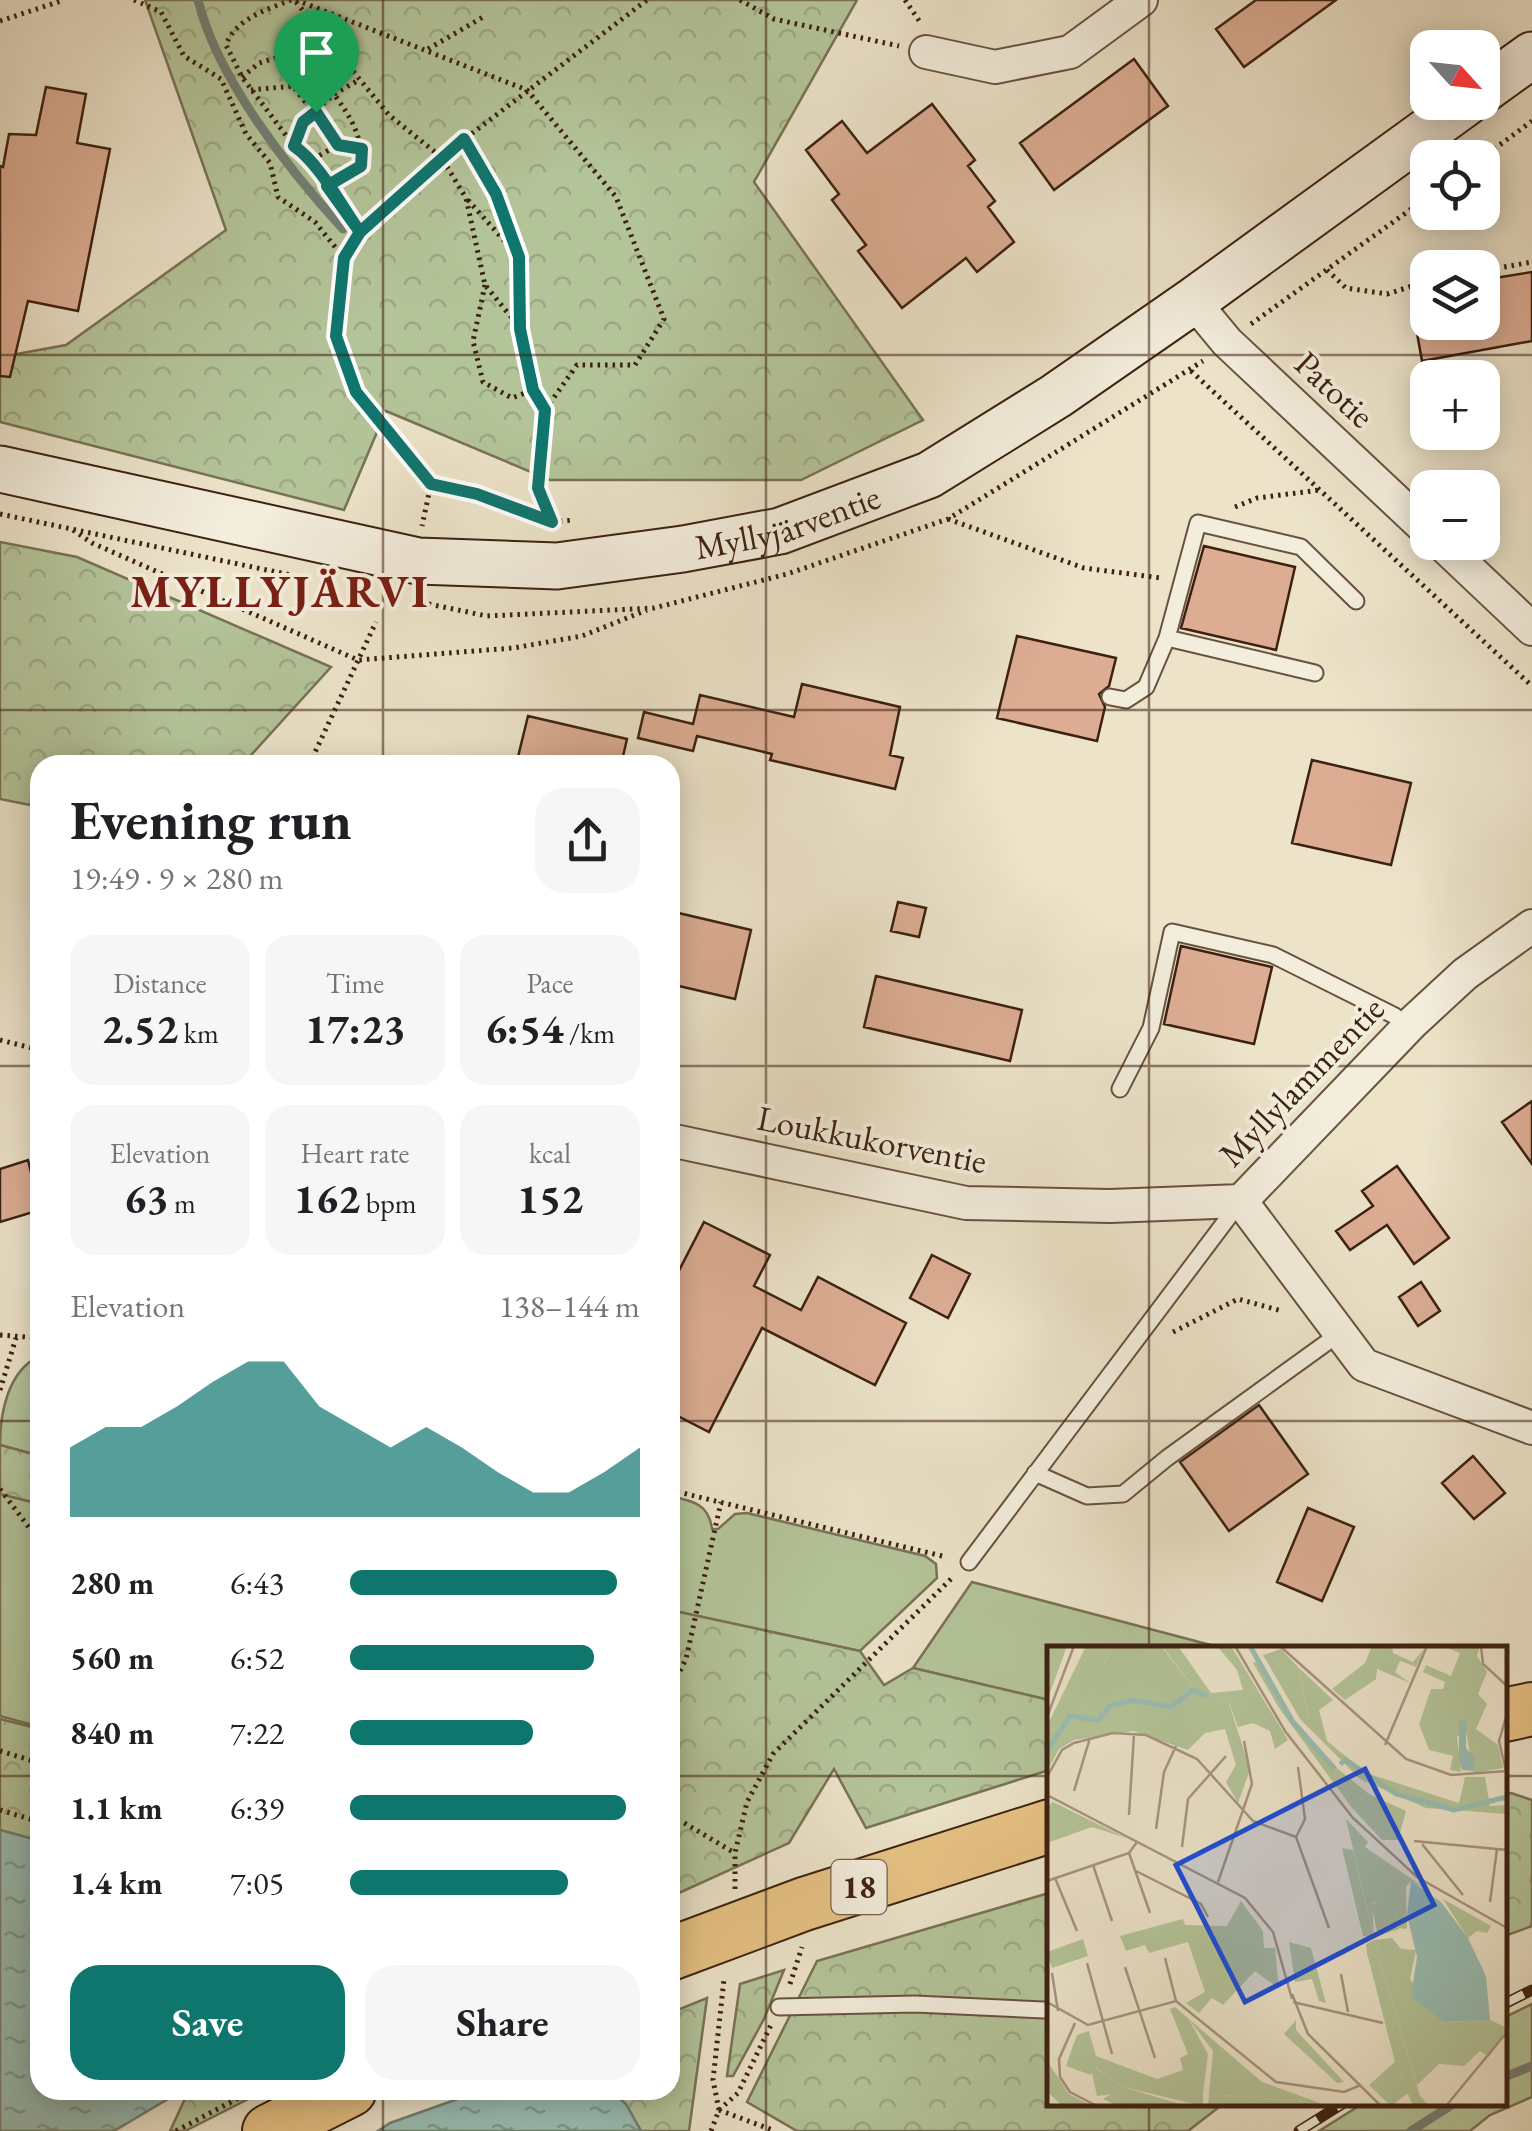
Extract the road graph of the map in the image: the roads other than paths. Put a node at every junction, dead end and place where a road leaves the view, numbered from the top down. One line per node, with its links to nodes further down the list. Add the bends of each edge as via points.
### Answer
1 (1142, 0): 2 (street, via 1070,52 995,67)
2 (926, 52)
3 (1532, 55): 4 (main road)
4 (1500, 78)
5 (1442, 120): 6 (main road, Myllyjärventie)
6 (1193, 301): 7 (main road, Myllyjärventie, via 929,476 780,531 665,552 557,566 418,561); 8 (street, Patotie, via 1226,342)
7 (0, 468)
8 (1410, 514)
9 (1459, 560): 11 (street)
10 (1356, 602): 12 (lane, via 1301,547 1198,523)
11 (1532, 629)
12 (1168, 638): 13 (lane); 14 (lane, via 1146,687 1126,700)
13 (1316, 673)
14 (1110, 697)
15 (1532, 926): 19 (street, Myllylammentie, via 1465,974 1386,1048)
16 (1395, 1016): 17 (lane, via 1273,955 1172,932 1151,1028)
17 (1120, 1089)
18 (680, 1142): 19 (street, Loukkukorventie, via 966,1203)
19 (1241, 1201): 20 (street, Myllylammentie); 22 (lane)
20 (1336, 1335): 21 (street, Myllylammentie, via 1364,1365); 22 (lane, via 1122,1494 1087,1496)
21 (1532, 1428)
22 (1035, 1473): 23 (lane)
23 (968, 1562)
24 (1532, 1709): 25 (highway)
25 (1507, 1713)
26 (1047, 1827): 27 (highway, 18)
27 (680, 1950)
28 (780, 2007): 29 (lane)
29 (1044, 2010)
30 (330, 2100): 31 (highway)
31 (268, 2131)

